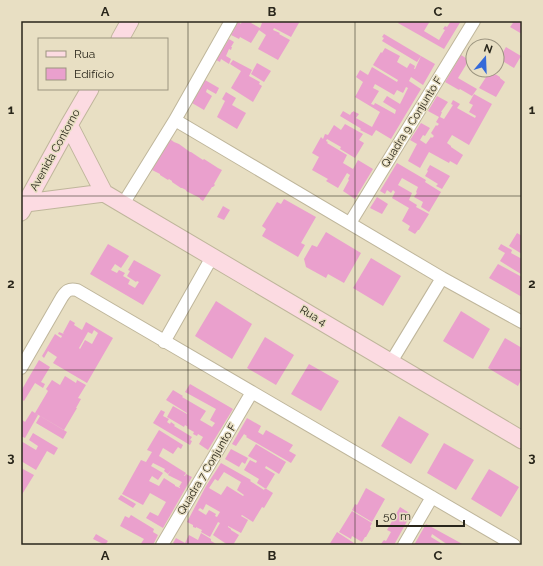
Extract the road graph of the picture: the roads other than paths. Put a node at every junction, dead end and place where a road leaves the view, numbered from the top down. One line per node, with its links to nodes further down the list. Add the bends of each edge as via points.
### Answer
1 (130, 21): 4 (street)
2 (231, 21): 6 (street)
3 (474, 21): 11 (street, Quadra 9 Conjunto F)
4 (121, 38)
5 (89, 90): 7 (street, Avenida Contorno)
6 (175, 120): 9 (street); 11 (street)
7 (69, 125): 8 (street); 10 (street, Avenida Contorno)
8 (104, 193): 9 (street, Rua 4); 10 (street)
9 (123, 204): 12 (street, Rua 4)
10 (24, 207)
11 (350, 223): 13 (street)
12 (212, 257): 15 (street); 16 (street, Rua 4)
13 (442, 278): 14 (street); 16 (street)
14 (522, 322)
15 (164, 342): 17 (street, via 73,289 66,291 62,297); 18 (street)
16 (391, 362): 19 (street, Rua 4)
17 (21, 368)
18 (252, 392): 20 (street); 21 (street, Quadra 7 Conjunto F)
19 (522, 440)
20 (432, 497): 22 (street); 23 (street)
21 (162, 545)
22 (404, 545)
23 (514, 545)

